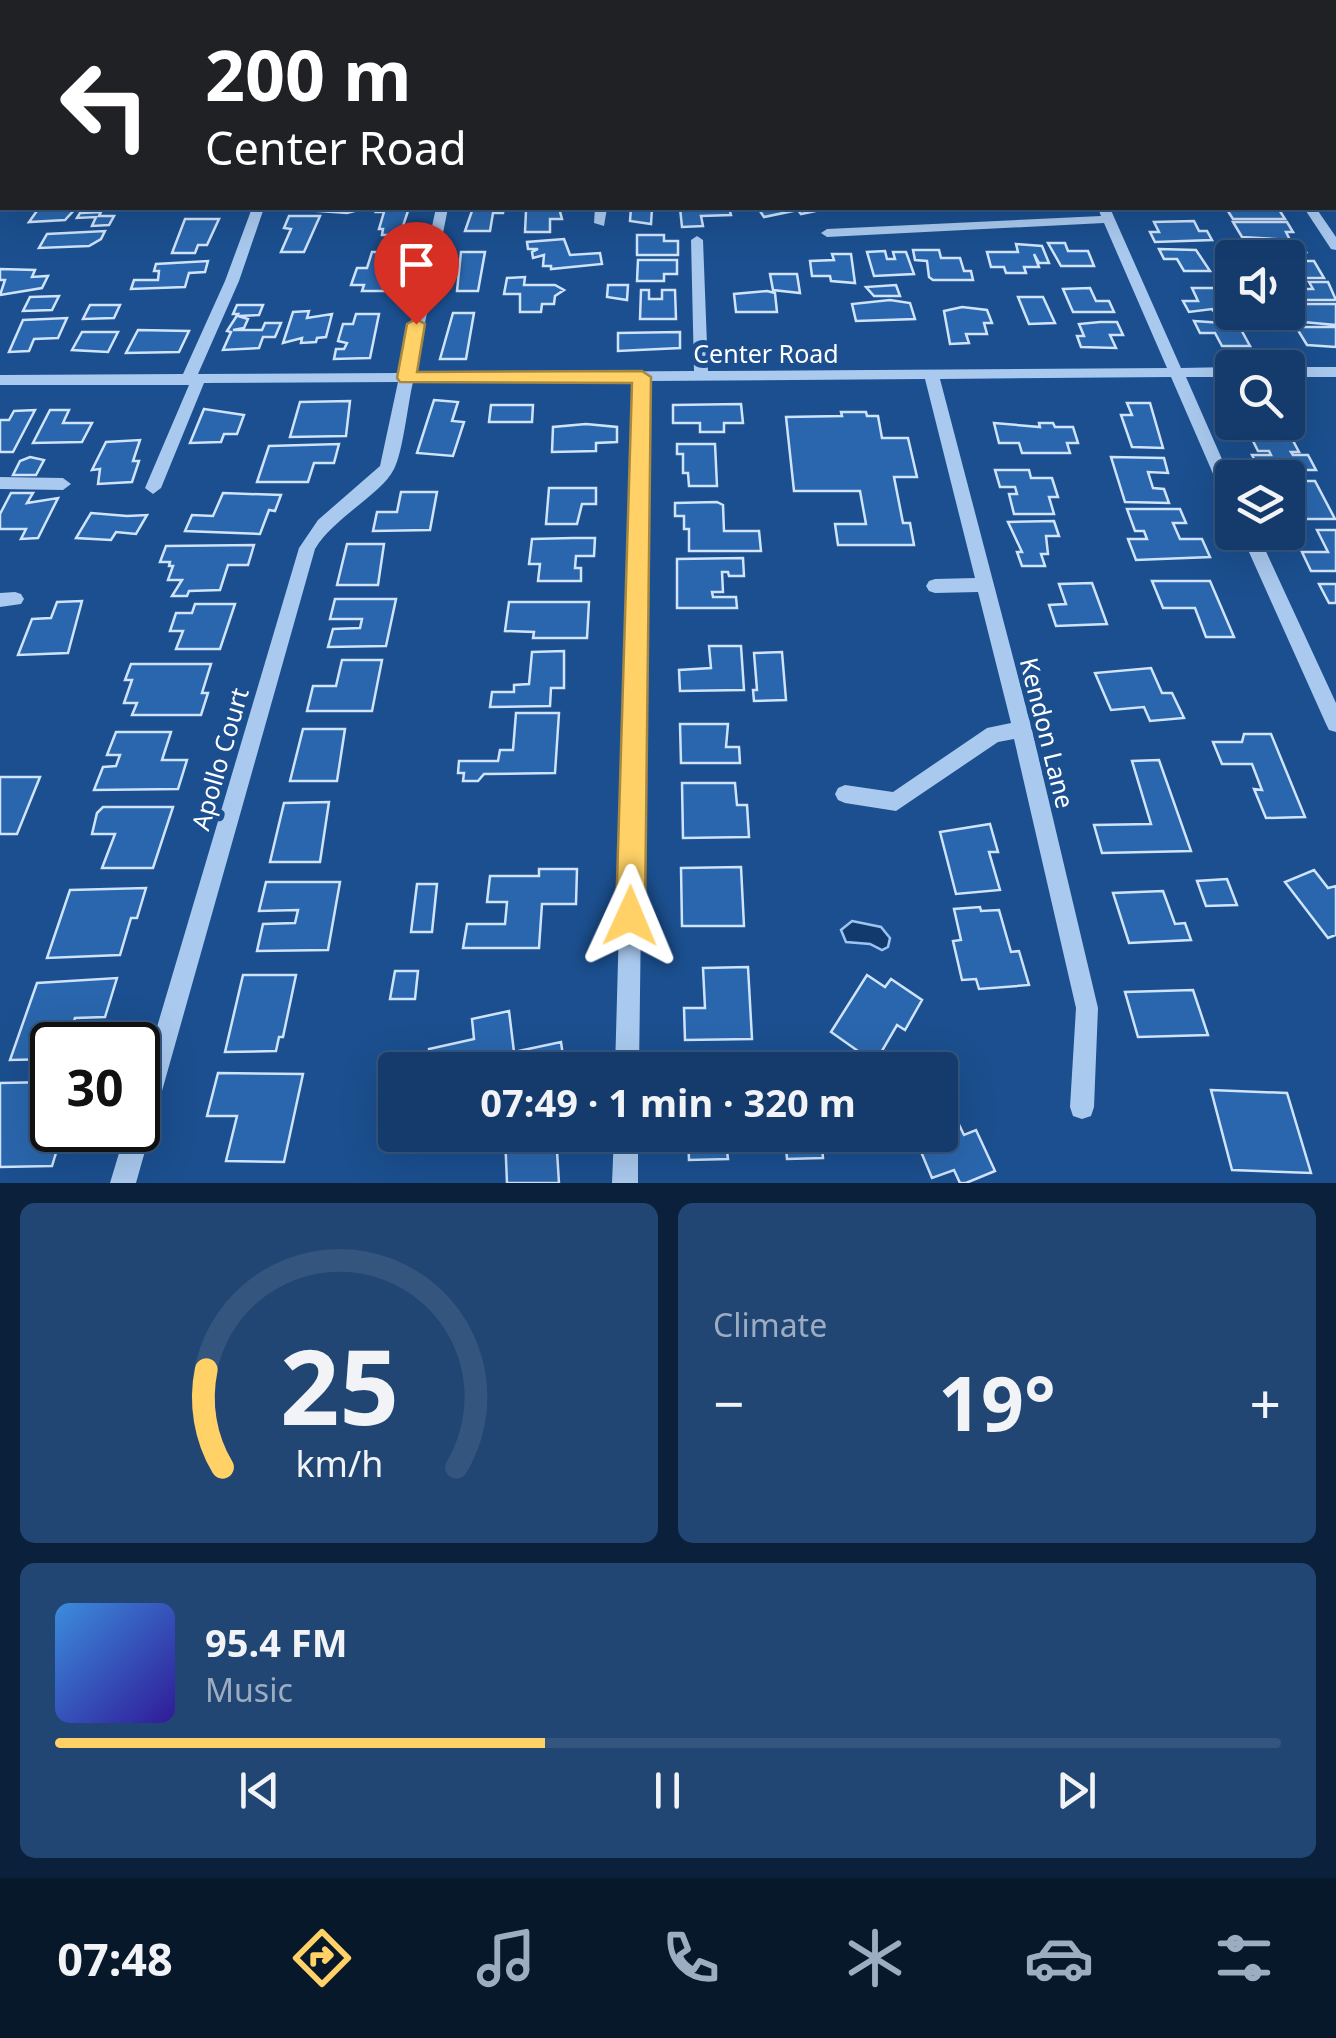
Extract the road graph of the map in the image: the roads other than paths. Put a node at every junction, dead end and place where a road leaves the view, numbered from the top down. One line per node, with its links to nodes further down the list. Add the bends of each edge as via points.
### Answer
1 (257, 210): 19 (street)
2 (442, 210): 17 (street, Apollo Court)
3 (601, 210): 6 (street)
4 (1311, 210): 9 (street)
5 (1106, 213): 7 (street); 10 (street)
6 (600, 222)
7 (826, 233)
8 (697, 240): 16 (street)
9 (1336, 246)
10 (1174, 372): 11 (street, Center Road); 14 (street, Center Road); 20 (street)
11 (1215, 372)
12 (1305, 372): 13 (street)
13 (1336, 372)
14 (932, 376): 16 (street, Center Road); 25 (street, Kendon Lane)
15 (642, 377): 16 (street, Center Road); 17 (street, Center Road); 30 (street)
16 (701, 377)
17 (406, 378): 19 (street, Center Road); 33 (street, Apollo Court, via 386,468 320,524 308,548)
18 (0, 380): 19 (street, Center Road)
19 (193, 380): 23 (street)
20 (1215, 462)
21 (0, 483): 22 (street)
22 (62, 484)
23 (153, 488)
24 (1256, 550): 27 (street)
25 (984, 585): 26 (street); 28 (street, Kendon Lane)
26 (935, 586)
27 (1336, 724)
28 (1022, 730): 29 (street, via 994,734 896,802); 31 (street, Kendon Lane, via 1087,1008)
29 (845, 794)
30 (627, 1052)
31 (1082, 1106)
32 (626, 1152): 34 (street)
33 (124, 1183)
34 (625, 1183)

